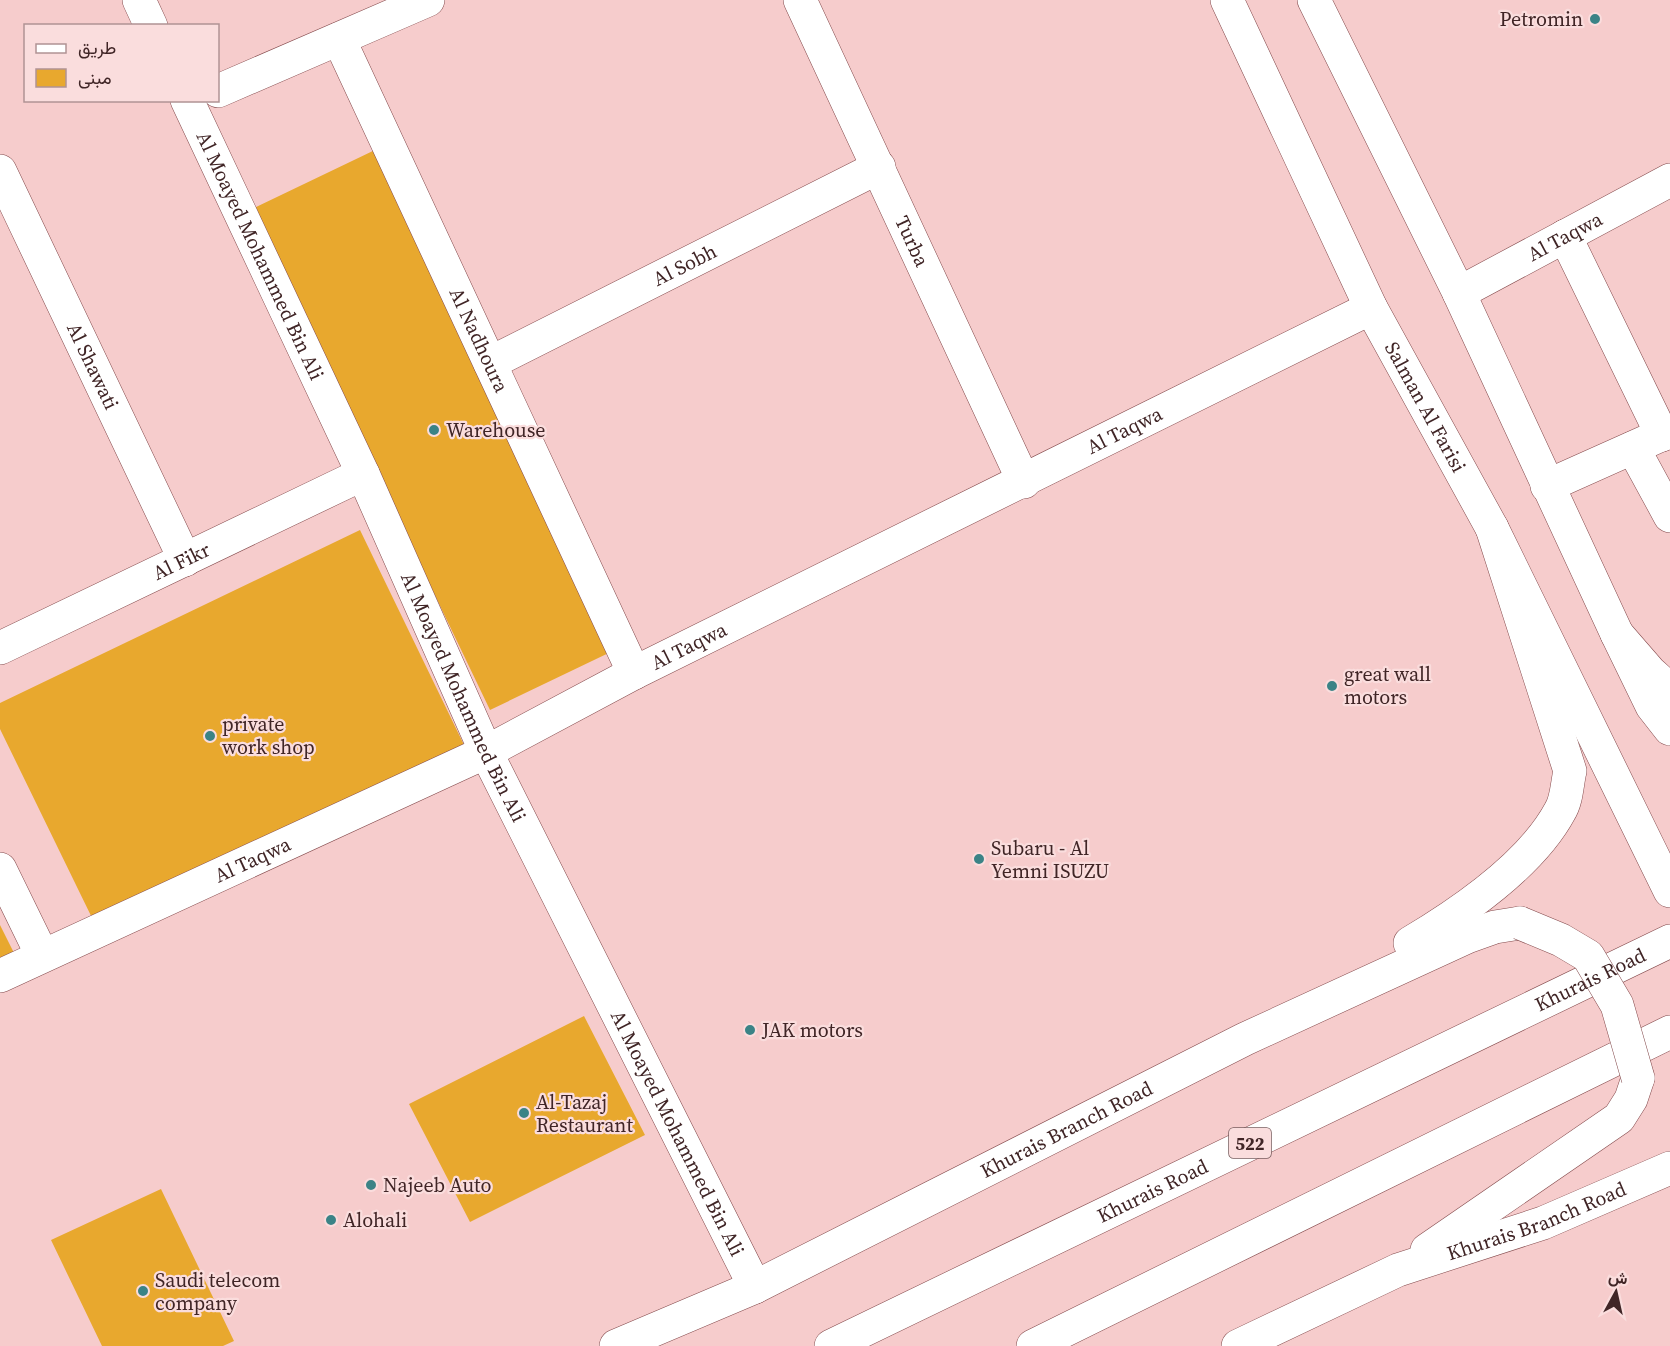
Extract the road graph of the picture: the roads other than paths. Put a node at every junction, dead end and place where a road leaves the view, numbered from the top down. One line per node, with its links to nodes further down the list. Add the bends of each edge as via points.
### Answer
1 (139, 0): 6 (main road)
2 (428, 0): 7 (main road)
3 (800, 0): 10 (main road, Turba)
4 (1227, 0): 15 (main road, Salman Al Farisi)
5 (1314, 0): 14 (main road)
6 (150, 24)
7 (339, 39): 8 (main road); 16 (main road, Al Nadhoura)
8 (219, 91)
9 (190, 102): 18 (main road, Al Moayed Mohammed Bin Ali)
10 (879, 167): 16 (main road, Al Sobh); 19 (main road, Turba)
11 (0, 171): 23 (main road, Al Shawati)
12 (1670, 180): 13 (main road, Al Taqwa)
13 (1564, 236): 14 (main road, Al Taqwa); 17 (main road)
14 (1459, 293): 20 (main road)
15 (1371, 308): 19 (main road, Al Taqwa); 22 (main road, Salman Al Farisi)
16 (490, 363): 26 (main road, Al Nadhoura)
17 (1655, 438): 20 (main road); 21 (main road)
18 (363, 474): 23 (main road, Al Fikr); 29 (main road, Al Moayed Mohammed Bin Ali)
19 (1023, 482): 26 (main road, Al Taqwa)
20 (1547, 486): 24 (main road)
21 (1670, 516)
22 (1492, 528): 31 (main road, Salman Al Farisi); 36 (main road, via 1570,771 1562,809 1540,843 1444,923)
23 (185, 560): 25 (main road, Al Fikr)
24 (1617, 634): 27 (main road); 28 (main road, via 1652,706)
25 (0, 648)
26 (634, 673): 29 (main road, Al Taqwa)
27 (1670, 690)
28 (1670, 729)
29 (486, 752): 33 (main road, Al Taqwa); 39 (main road, Al Moayed Mohammed Bin Ali)
30 (0, 869): 33 (main road)
31 (1670, 891)
32 (1670, 940): 41 (main road, Khurais Road / 522)
33 (42, 955): 34 (main road, Al Taqwa)
34 (0, 975)
35 (1670, 1032): 42 (main road)
36 (1245, 1039): 38 (main road, Khurais Branch Road, bridge, via 1495,927 1520,923 1588,956 1617,1005 1638,1078 1631,1099 1619,1118); 39 (main road, Khurais Branch Road)
37 (1670, 1168): 38 (main road, Khurais Branch Road, via 1543,1223)
38 (1398, 1270): 43 (main road, Khurais Branch Road)
39 (755, 1287): 40 (main road, Khurais Branch Road)
40 (616, 1346)
41 (831, 1346)
42 (1033, 1346)
43 (1238, 1346)

